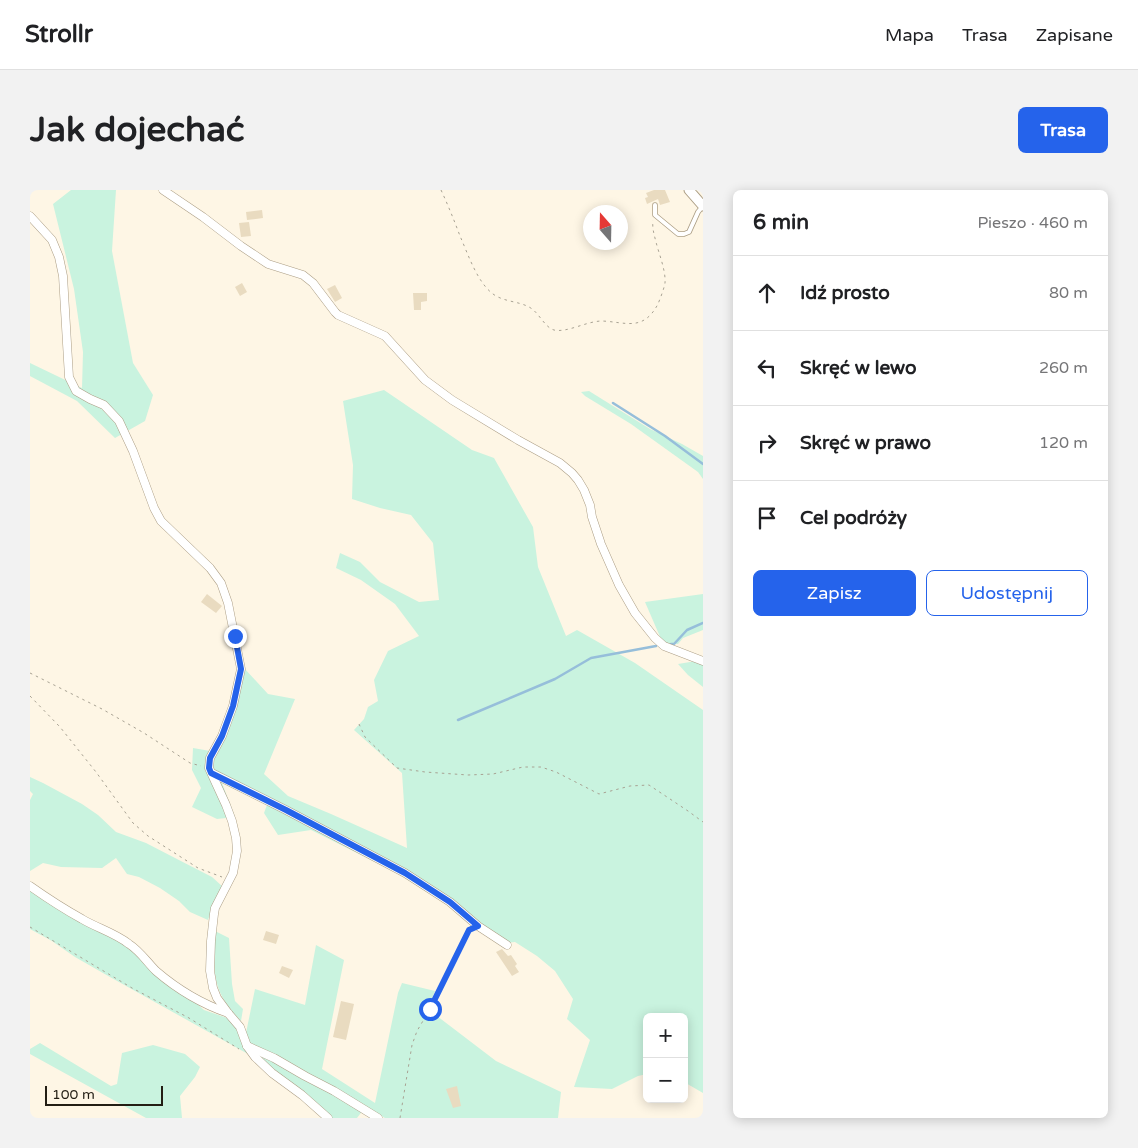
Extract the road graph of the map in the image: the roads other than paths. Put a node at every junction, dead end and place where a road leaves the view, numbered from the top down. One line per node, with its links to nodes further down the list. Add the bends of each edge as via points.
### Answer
1 (163, 190): 6 (street, via 268,264 303,275 338,315 385,336 425,380 452,400 572,472 584,490 601,544 635,613 664,646)
2 (689, 190): 4 (street)
3 (654, 205): 4 (lane, via 655,215 678,234 690,232)
4 (703, 206)
5 (30, 216): 7 (street, via 52,240 59,257 69,377 76,391 104,405 119,421 161,521 210,568 221,583 228,603 241,669 233,706 210,758)
6 (703, 661)
7 (210, 770): 9 (street, via 405,873); 10 (street, via 236,838 234,873 215,908 210,967 213,988)
8 (30, 886): 10 (street, via 83,920 130,944 176,986)
9 (507, 945)
10 (228, 1013): 11 (street, via 240,1027)
11 (247, 1046): 12 (street, via 272,1074); 13 (street)
12 (328, 1118)
13 (378, 1118)

